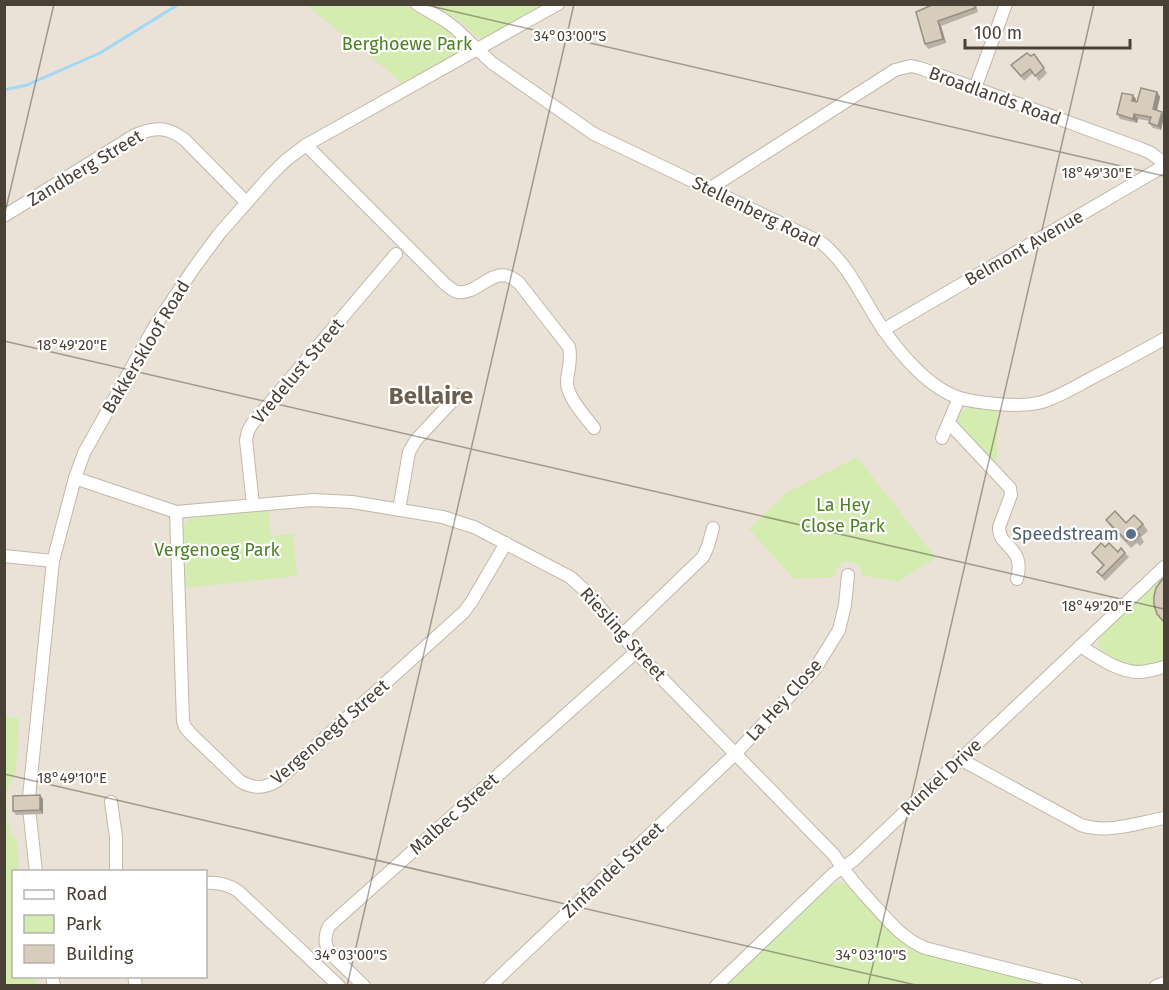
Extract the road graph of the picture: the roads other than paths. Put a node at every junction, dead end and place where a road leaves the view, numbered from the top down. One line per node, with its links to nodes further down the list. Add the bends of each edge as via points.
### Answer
1 (417, 4): 4 (street, Stellenberg Road, via 455,28)
2 (558, 4): 4 (street, Bakkerskloof Road)
3 (1006, 4): 5 (street)
4 (477, 49): 6 (street, Bakkerskloof Road); 8 (street, Stellenberg Road, via 594,134)
5 (975, 88): 7 (street, Broadlands Road, via 1139,148); 8 (street, Broadlands Road, via 920,68 895,70)
6 (306, 145): 9 (street, Bakkerskloof Road); 17 (street, via 452,290 465,292 501,275 513,278 569,347 568,390)
7 (1164, 165): 12 (street, Belmont Avenue)
8 (709, 189): 12 (street, Stellenberg Road, via 831,250)
9 (246, 202): 10 (street, Zandberg Street, via 177,133 159,128 135,135); 19 (street, Bakkerskloof Road, via 155,326 84,453)
10 (4, 216)
11 (396, 254): 20 (street, Vredelust Street, via 248,431)
12 (883, 330): 15 (street, Stellenberg Road, via 919,372)
13 (1164, 339): 15 (street, Stellenberg Road, via 1044,402 1006,405)
14 (458, 395): 21 (street, via 416,440)
15 (959, 398): 16 (street)
16 (949, 423): 18 (street); 29 (street, via 1010,488 999,532 1019,562)
17 (594, 428)
18 (942, 438)
19 (75, 478): 22 (street, Riesling Street); 26 (street, Bakkerskloof Road)
20 (253, 505): 21 (street, Riesling Street, via 333,500); 22 (street, Riesling Street)
21 (399, 510): 24 (street, Riesling Street, via 461,522)
22 (176, 512): 24 (street, Vergenoegd Street, via 183,721 191,734 240,781 255,787 277,782 464,612)
23 (713, 528): 30 (street, via 703,556)
24 (506, 543): 30 (street, Riesling Street, via 580,585)
25 (4, 556): 26 (street)
26 (53, 561): 39 (street, Bakkerskloof Road, via 29,797)
27 (1164, 567): 31 (street, Runkel Drive)
28 (848, 575): 34 (street, La Hey Close, via 843,619 826,652 796,691)
29 (1017, 579)
30 (622, 635): 32 (street, Riesling Street)
31 (1080, 646): 33 (street, via 1127,671); 35 (street, Runkel Drive)
32 (636, 652): 34 (street, Riesling Street); 44 (street, Malbec Street, via 330,926 325,937 327,948)
33 (1164, 667)
34 (735, 754): 38 (street, Riesling Street); 45 (street, Zinfandel Street)
35 (960, 759): 37 (street, via 1091,828); 38 (street, Runkel Drive)
36 (111, 802): 40 (street)
37 (1164, 818)
38 (842, 867): 46 (street, Runkel Drive); 47 (street, Riesling Street, via 914,944)
39 (36, 870)
40 (116, 870)
41 (207, 883): 43 (street, via 225,884 238,891)
42 (1164, 983): 48 (street)
43 (339, 986)
44 (364, 986)
45 (490, 986)
46 (716, 986)
47 (1076, 986)
48 (1156, 986)

